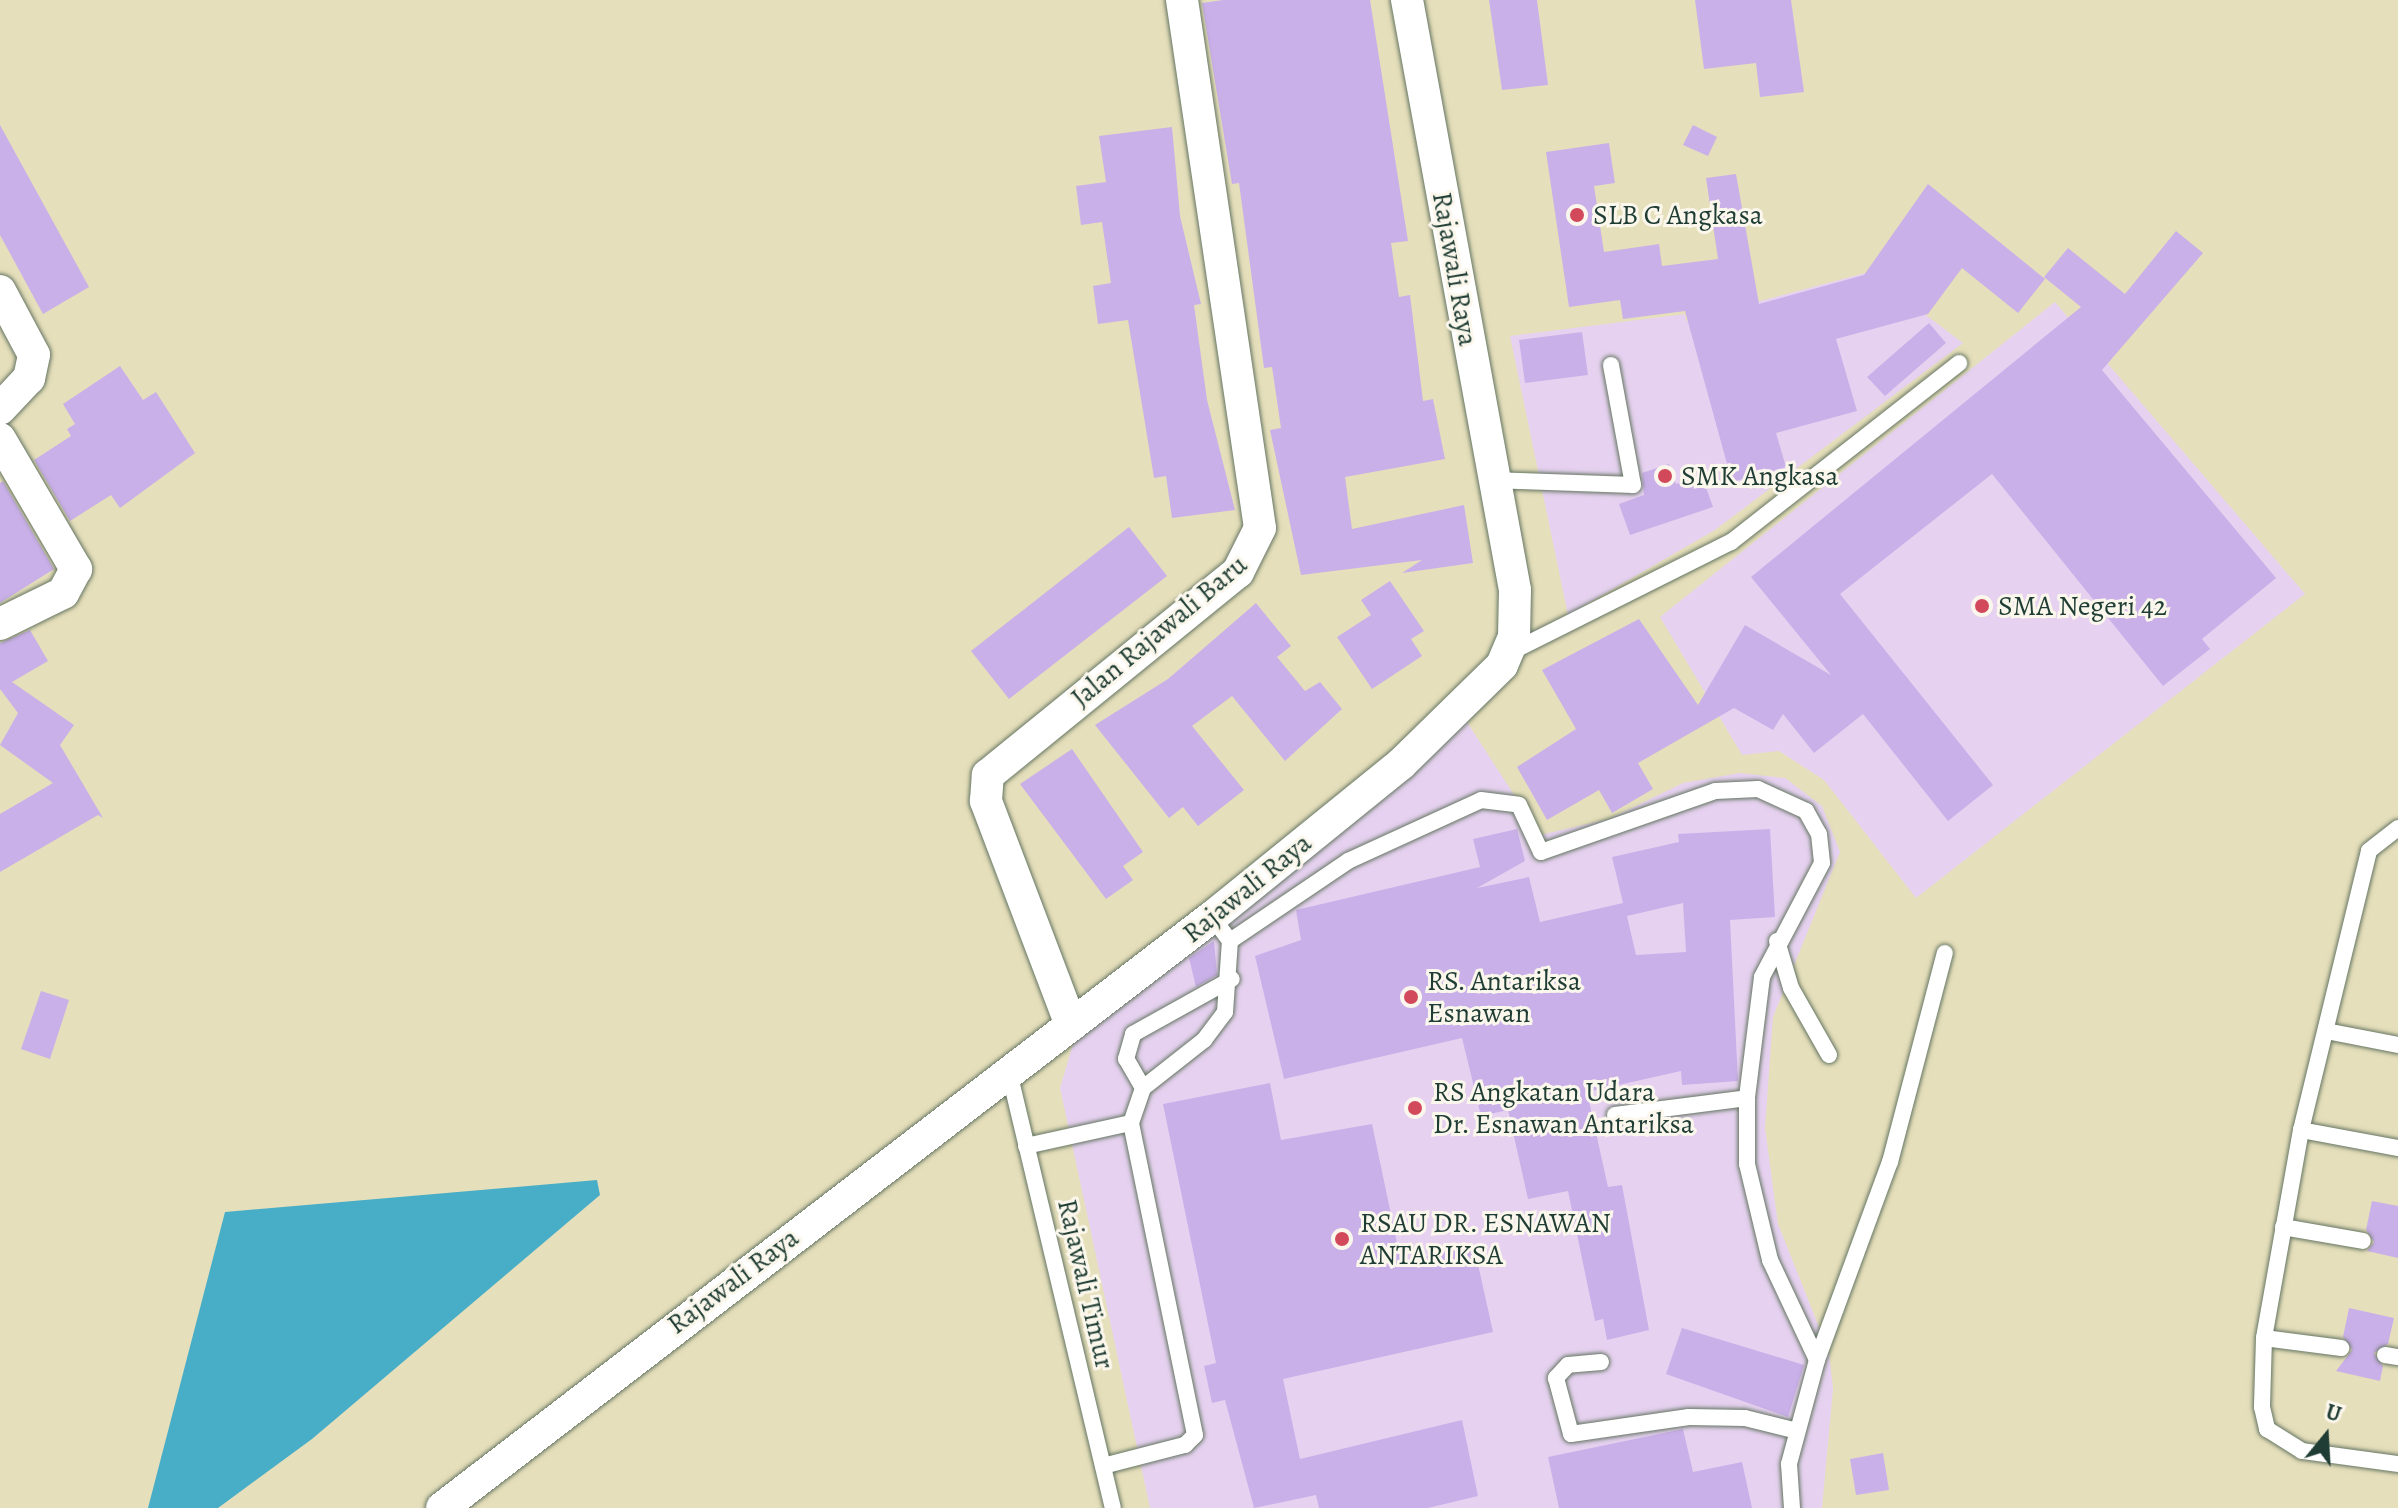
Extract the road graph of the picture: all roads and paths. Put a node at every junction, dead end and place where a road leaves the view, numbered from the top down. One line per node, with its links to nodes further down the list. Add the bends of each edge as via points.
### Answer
1 (1182, 0): 16 (street, Jalan Rajawali Baru, via 1260,528 1238,572 988,775 986,801)
2 (1407, 0): 8 (street, Rajawali Raya)
3 (0, 291): 6 (street, via 33,363 22,389)
4 (1959, 363): 10 (lane, via 1731,542)
5 (1611, 365): 8 (lane, via 1633,485)
6 (0, 409)
7 (0, 439): 9 (street, via 76,569 63,593)
8 (1492, 480): 10 (street, Rajawali Raya, via 1517,605)
9 (0, 624)
10 (1509, 653): 12 (street, Rajawali Raya, via 1401,764)
11 (2398, 828): 17 (lane, via 2369,851)
12 (1221, 929): 13 (lane, via 1348,861 1481,800 1519,805 1541,852 1738,787 1793,801 1806,811 1822,846 1816,879); 15 (lane); 16 (street, Rajawali Raya)
13 (1777, 941): 19 (lane, via 1791,988); 22 (lane, via 1762,977)
14 (1945, 953): 32 (lane, via 1890,1162)
15 (1232, 979): 21 (lane, via 1214,1028); 21 (lane, via 1133,1034 1126,1059)
16 (1071, 1025): 20 (street, Rajawali Raya)
17 (2326, 1031): 18 (lane); 25 (lane)
18 (2398, 1045)
19 (1829, 1055)
20 (1009, 1072): 26 (lane, Rajawali Timur); 37 (street, Rajawali Raya)
21 (1143, 1088): 24 (lane)
22 (1747, 1098): 23 (lane); 32 (lane, via 1747,1164 1770,1260)
23 (1615, 1115)
24 (1131, 1123): 26 (lane); 36 (lane, via 1197,1425 1185,1445)
25 (2301, 1130): 27 (lane); 28 (lane)
26 (1026, 1146): 36 (lane, Rajawali Timur)
27 (2398, 1148)
28 (2283, 1227): 29 (lane); 30 (lane)
29 (2363, 1241)
30 (2264, 1338): 31 (lane); 35 (lane, via 2267,1429 2302,1451)
31 (2341, 1348)
32 (1817, 1360): 34 (lane)
33 (1601, 1362): 34 (lane, via 1568,1365 1556,1378 1571,1434 1689,1417 1745,1418)
34 (1797, 1431): 39 (lane)
35 (2398, 1464)
36 (1103, 1466): 38 (lane, Rajawali Timur)
37 (442, 1508)
38 (1113, 1508)
39 (1792, 1508)

